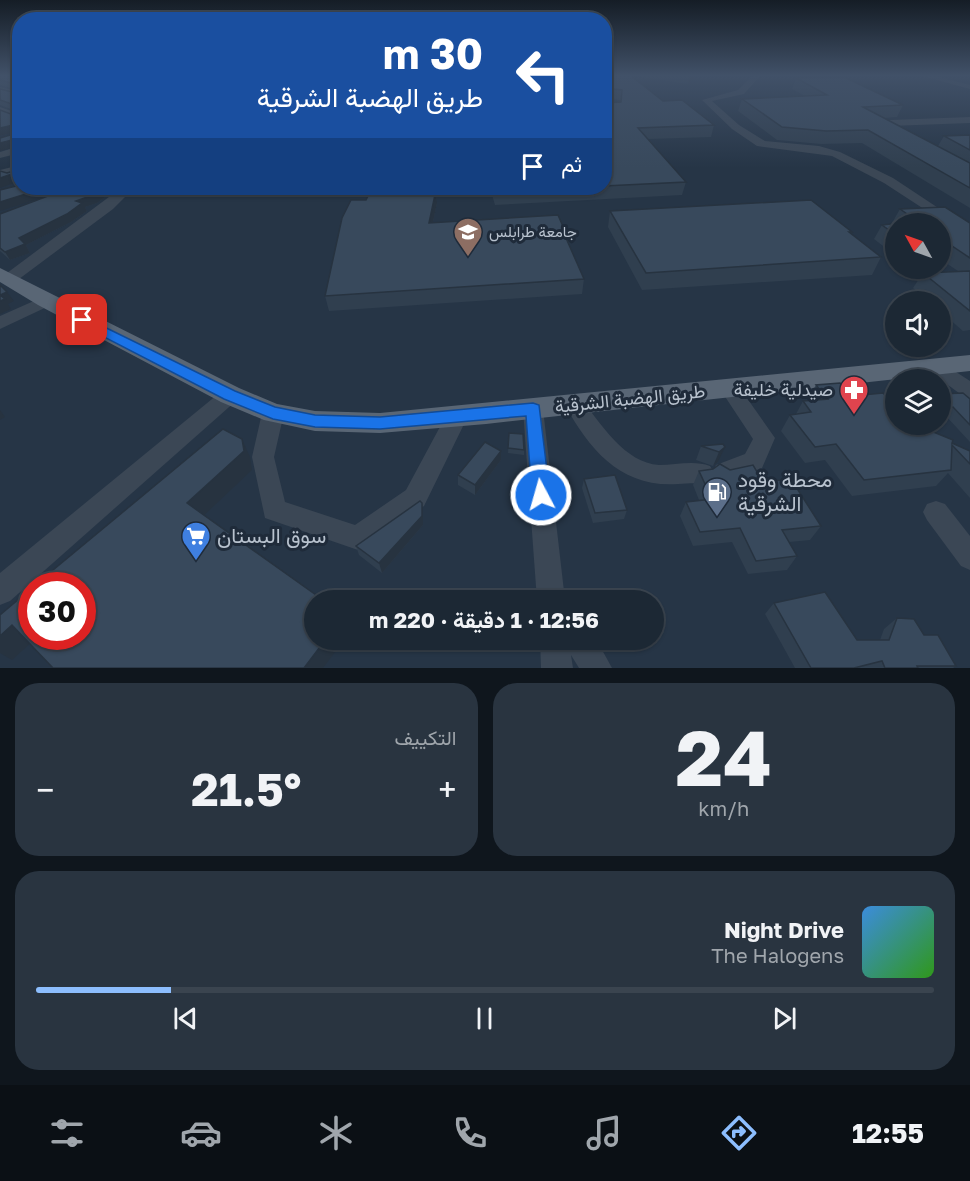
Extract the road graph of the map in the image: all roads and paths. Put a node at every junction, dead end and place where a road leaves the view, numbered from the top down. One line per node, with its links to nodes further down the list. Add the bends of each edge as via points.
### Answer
1 (713, 106): 5 (street, via 756,142 839,155 886,178)
2 (970, 120): 3 (street)
3 (890, 123)
4 (120, 195): 6 (street)
5 (970, 235)
6 (4, 277): 7 (main road, طريق الهضبة الشرقية)
7 (45, 301): 8 (street); 13 (main road, طريق الهضبة الشرقية)
8 (0, 323)
9 (970, 363): 10 (main road, طريق الهضبة الشرقية)
10 (936, 366): 11 (main road, طريق الهضبة الشرقية); 12 (street)
11 (730, 389): 14 (main road, طريق الهضبة الشرقية); 14 (street, via 764,438 754,461 713,473 645,473 620,458 596,435)
12 (970, 391)
13 (230, 395): 16 (main road, طريق الهضبة الشرقية); 21 (street)
14 (574, 405): 15 (main road, طريق الهضبة الشرقية)
15 (533, 409): 17 (main road, طريق الهضبة الشرقية); 20 (street)
16 (273, 413): 17 (main road, طريق الهضبة الشرقية, via 315,421 380,423); 17 (street, via 263,457 274,510 358,538 415,498)
17 (458, 416)
18 (936, 512): 19 (street)
19 (970, 557)
20 (553, 590)
21 (0, 591)
22 (556, 650): 24 (street)
23 (585, 650): 25 (street)
24 (557, 668)
25 (596, 668)

